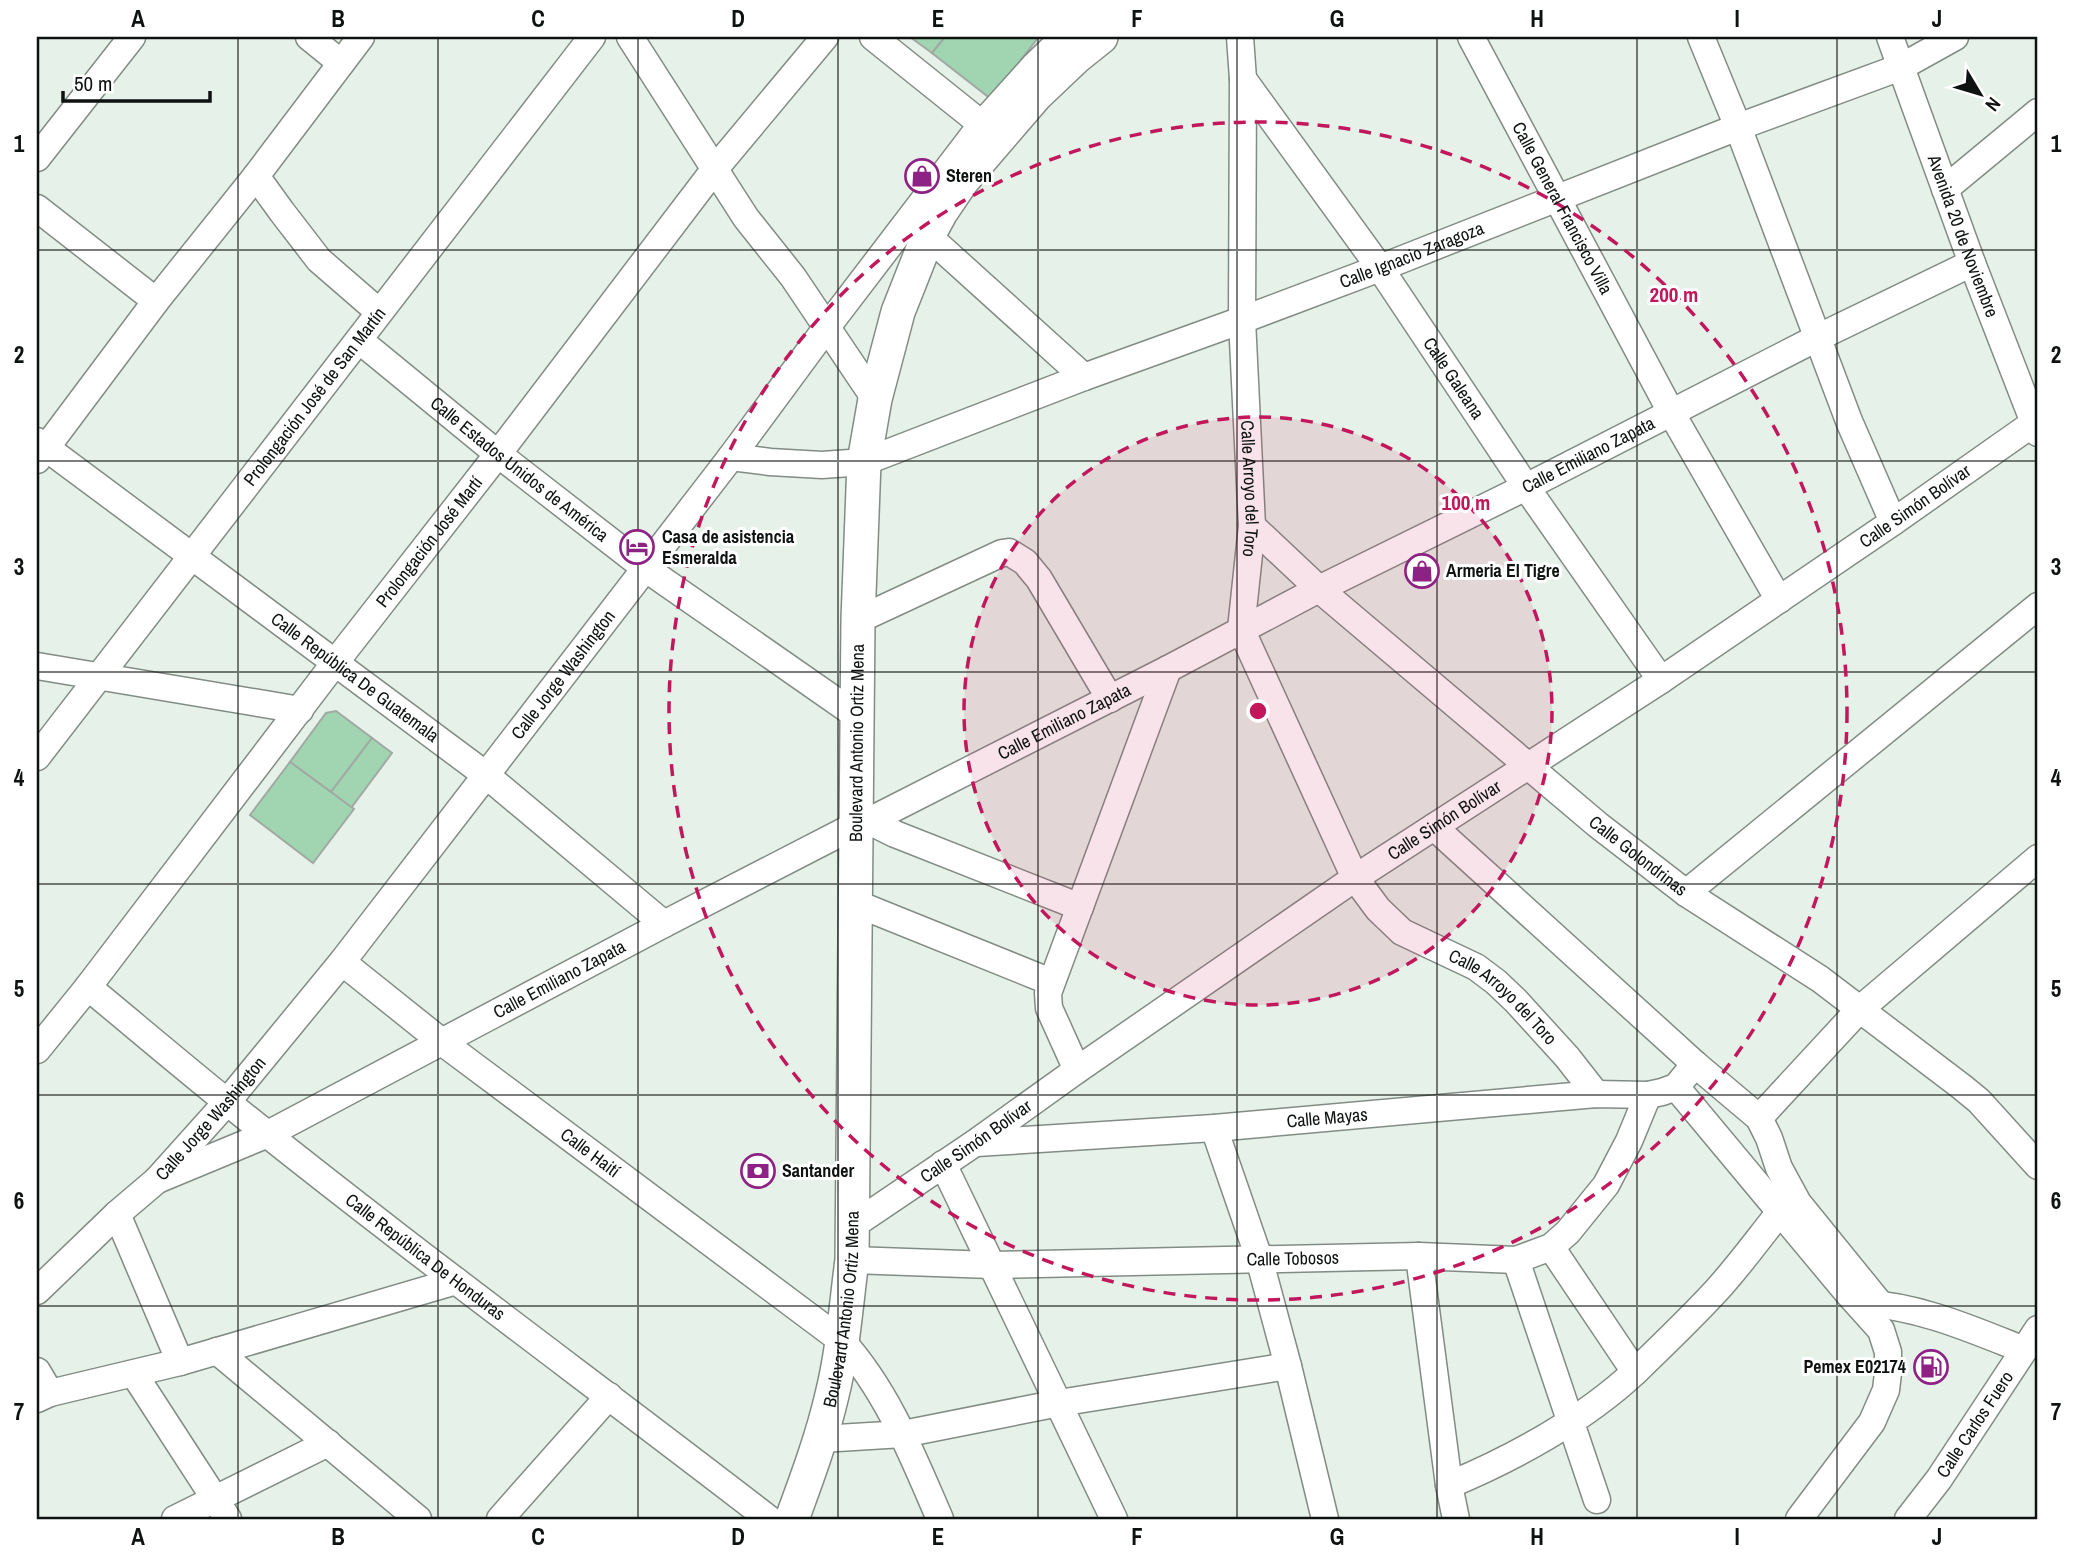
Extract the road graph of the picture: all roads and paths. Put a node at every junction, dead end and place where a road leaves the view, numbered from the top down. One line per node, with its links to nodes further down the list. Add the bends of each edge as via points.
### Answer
1 (132, 37): 21 (street)
2 (309, 37): 15 (street)
3 (362, 37): 15 (street)
4 (592, 37): 31 (street, Prolongación José de San Martín)
5 (630, 37): 22 (street)
6 (825, 37): 22 (street, Prolongación José Martí)
7 (873, 37): 20 (street)
8 (1064, 37): 20 (street, Calle Jorge Washington, via 1035,65)
9 (1101, 37): 20 (main road, Boulevard Antonio Ortiz Mena)
10 (1240, 37): 17 (street, Calle Arroyo del Toro)
11 (1471, 37): 25 (street, Calle General Francisco Villa)
12 (1701, 37): 19 (street)
13 (1890, 37): 16 (street, Avenida 20 de Noviembre)
14 (1955, 37): 16 (street, Calle Ignacio Zaragoza)
15 (341, 63): 23 (street)
16 (1901, 67): 19 (street, Calle Ignacio Zaragoza); 24 (street, Avenida 20 de Noviembre)
17 (1243, 79): 29 (street, Calle Galeana); 32 (street, Calle Arroyo del Toro)
18 (2038, 112): 24 (street)
19 (1738, 127): 25 (street, Calle Ignacio Zaragoza); 34 (street)
20 (990, 130): 27 (main road, Boulevard Antonio Ortiz Mena); 33 (street, Calle Jorge Washington)
21 (37, 158)
22 (714, 170): 33 (street); 41 (street, Prolongación José Martí)
23 (256, 176): 30 (street); 31 (street, via 319,260)
24 (1945, 189): 28 (street, Avenida 20 de Noviembre)
25 (1557, 198): 29 (street, Calle Ignacio Zaragoza); 38 (street, Calle General Francisco Villa)
26 (37, 208): 30 (street)
27 (928, 236): 36 (street); 37 (main road, Boulevard Antonio Ortiz Mena, via 898,312)
28 (1972, 263): 34 (street, Calle Emiliano Zapata); 39 (street, Avenida 20 de Noviembre)
29 (1380, 268): 32 (street, Calle Ignacio Zaragoza); 44 (street, Calle Galeana)
30 (156, 301): 40 (street)
31 (379, 312): 35 (street, Prolongación José de San Martín)
32 (1242, 320): 36 (street, Calle Ignacio Zaragoza); 46 (street, Calle Arroyo del Toro)
33 (827, 327): 37 (street); 42 (street, Calle Jorge Washington)
34 (1816, 338): 38 (street, Calle Emiliano Zapata); 45 (street)
35 (359, 340): 41 (street, Calle Estados Unidos de América); 47 (street, Prolongación José de San Martín)
36 (1084, 377): 43 (street, Calle Ignacio Zaragoza)
37 (875, 399): 43 (main road, Boulevard Antonio Ortiz Mena)
38 (1672, 414): 44 (street, Calle Emiliano Zapata); 50 (street, Calle General Francisco Villa)
39 (2037, 425): 45 (street, Calle Simón Bolívar)
40 (40, 450): 47 (street, Calle República De Guatemala)
41 (498, 454): 48 (street, Calle Estados Unidos de América); 54 (street, Prolongación José Martí)
42 (731, 457): 43 (street, Calle Ignacio Zaragoza, via 822,465); 48 (street, Calle Jorge Washington)
43 (864, 462): 52 (main road, Boulevard Antonio Ortiz Mena)
44 (1526, 487): 49 (street, Calle Emiliano Zapata); 58 (street, Calle Galeana)
45 (1893, 522): 50 (street, Calle Simón Bolívar)
46 (1252, 526): 49 (street, Calle Golondrinas); 53 (street, Calle Arroyo del Toro)
47 (192, 555): 54 (street, Calle República De Guatemala); 57 (street, Prolongación José de San Martín)
48 (645, 568): 61 (street, Calle Estados Unidos de América); 64 (street, Calle Jorge Washington)
49 (1319, 589): 53 (street, Calle Emiliano Zapata); 63 (street, Calle Golondrinas)
50 (1779, 600): 58 (street, Calle Simón Bolívar)
51 (2038, 606): 69 (street)
52 (858, 620): 59 (street, via 1002,553 1016,554 1039,579); 61 (main road, Boulevard Antonio Ortiz Mena)
53 (1241, 629): 56 (street, Calle Emiliano Zapata); 68 (street, Calle Arroyo del Toro)
54 (334, 664): 60 (street, Prolongación José Martí); 64 (street, Calle República De Guatemala)
55 (37, 666): 57 (street)
56 (1168, 669): 59 (street, Calle Emiliano Zapata); 71 (street)
57 (99, 677): 60 (street); 62 (street, Prolongación José de San Martín)
58 (1661, 680): 63 (street, Calle Simón Bolívar)
59 (1110, 699): 65 (street, Calle Emiliano Zapata)
60 (300, 710): 75 (street, Prolongación José Martí)
61 (856, 715): 65 (main road, Boulevard Antonio Ortiz Mena)
62 (37, 757)
63 (1528, 767): 66 (street, Calle Simón Bolívar); 69 (street, Calle Golondrinas)
64 (486, 775): 72 (street, Calle República De Guatemala); 73 (street, Calle Jorge Washington)
65 (863, 823): 70 (main road, Boulevard Antonio Ortiz Mena); 71 (street); 72 (street, Calle Emiliano Zapata)
66 (1434, 827): 68 (street, Calle Simón Bolívar); 79 (street)
67 (2038, 858): 76 (street)
68 (1355, 877): 80 (street, Calle Simón Bolívar); 82 (street, Calle Arroyo del Toro, via 1402,932 1476,967 1496,982)
69 (1686, 893): 76 (street, Calle Golondrinas, via 1820,979)
70 (855, 903): 74 (street); 94 (main road, Boulevard Antonio Ortiz Mena)
71 (1080, 907): 74 (street)
72 (664, 924): 77 (street, Calle Emiliano Zapata)
73 (342, 962): 77 (street, Calle Haití); 84 (street, Calle Jorge Washington)
74 (1051, 982): 80 (street, via 1049,1008)
75 (88, 987): 78 (street, Prolongación José Martí); 84 (street, Calle República De Honduras)
76 (1859, 1010): 85 (street); 90 (street, Calle Golondrinas, via 1979,1101)
77 (442, 1042): 87 (street, Calle Emiliano Zapata); 105 (street, Calle Haití)
78 (37, 1051)
79 (1695, 1064): 81 (street); 85 (street)
80 (1077, 1070): 88 (street, Calle Simón Bolívar)
81 (1676, 1087): 83 (street, Calle Mayas); 92 (street)
82 (1596, 1094): 83 (street, Calle Mayas); 86 (street, Calle Mayas)
83 (1648, 1095): 95 (street, Calle Tobosos, via 1606,1185)
84 (227, 1102): 87 (street, Calle República De Honduras); 91 (street, Calle Jorge Washington)
85 (1759, 1118): 92 (street)
86 (1214, 1128): 88 (street, Calle Mayas); 97 (street)
87 (268, 1134): 91 (street, Calle Emiliano Zapata); 101 (street, Calle República De Honduras)
88 (975, 1143): 89 (street, Calle Simón Bolívar)
89 (943, 1164): 94 (street, Calle Simón Bolívar); 100 (street)
90 (2038, 1166)
91 (157, 1180): 93 (street, Calle Jorge Washington)
92 (1789, 1208): 103 (street); 109 (street)
93 (117, 1214): 102 (street, Calle Jorge Washington); 107 (street)
94 (852, 1226): 98 (main road, Boulevard Antonio Ortiz Mena)
95 (1551, 1247): 99 (street, Calle Tobosos); 109 (street)
96 (1419, 1256): 97 (street, Calle Tobosos); 99 (street, Calle Tobosos); 118 (street)
97 (1259, 1258): 100 (street, Calle Tobosos); 108 (street)
98 (852, 1260): 100 (street, Calle Tobosos); 105 (main road, Boulevard Antonio Ortiz Mena)
99 (1516, 1260): 114 (street)
100 (991, 1265): 113 (street)
101 (456, 1281): 106 (street); 112 (street, Calle República De Honduras)
102 (37, 1291)
103 (1868, 1303): 104 (street, via 1912,1309); 130 (street, via 1888,1352 1885,1390 1872,1422)
104 (2031, 1339): 131 (street, Calle Carlos Fuero)
105 (842, 1341): 115 (street, Calle Haití); 116 (main road, Boulevard Antonio Ortiz Mena)
106 (217, 1352): 107 (street); 117 (street)
107 (180, 1362): 110 (street)
108 (1288, 1366): 113 (street); 128 (street)
109 (1635, 1372): 114 (street)
110 (134, 1374): 111 (street); 120 (street)
111 (41, 1388)
112 (609, 1396): 123 (street); 124 (street, Calle República De Honduras)
113 (1059, 1403): 115 (street); 127 (street)
114 (1570, 1421): 118 (street); 119 (street)
115 (904, 1434): 116 (street); 126 (street, Calle Haití)
116 (821, 1439): 125 (main road, Boulevard Antonio Ortiz Mena)
117 (328, 1443): 120 (street); 122 (street)
118 (1449, 1485): 129 (street)
119 (1597, 1500)
120 (222, 1510): 121 (street)
121 (175, 1519)
122 (418, 1519)
123 (500, 1519)
124 (769, 1519)
125 (792, 1519)
126 (940, 1519)
127 (1114, 1519)
128 (1325, 1519)
129 (1456, 1519)
130 (1799, 1519)
131 (1908, 1519)

